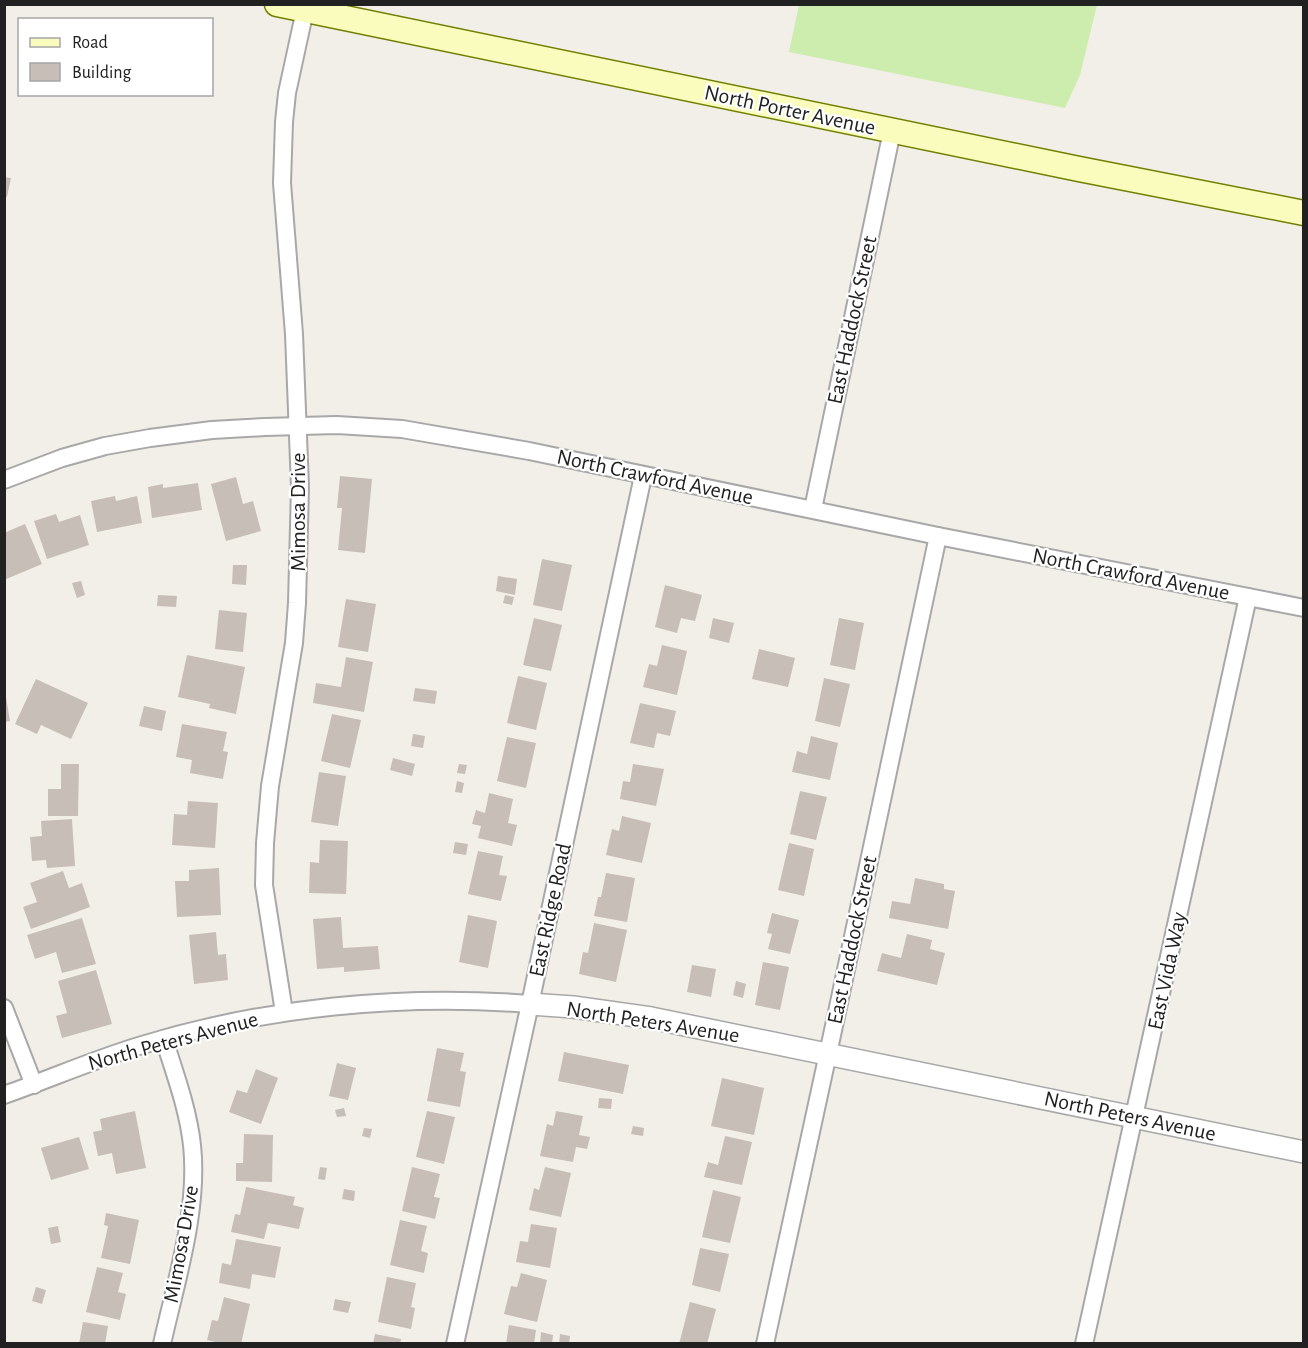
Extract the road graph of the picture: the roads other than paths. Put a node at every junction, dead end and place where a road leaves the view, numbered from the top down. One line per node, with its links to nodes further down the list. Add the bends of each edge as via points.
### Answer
1 (278, 4): 2 (main road, North Porter Avenue)
2 (305, 10): 3 (main road, North Porter Avenue); 5 (street, Mimosa Drive, via 287,93 282,183)
3 (892, 130): 4 (main road, North Porter Avenue); 8 (street, East Haddock Street)
4 (1304, 213)
5 (297, 426): 6 (street, North Crawford Avenue, via 402,429); 7 (street, North Crawford Avenue, via 212,430 105,446); 14 (street, Mimosa Drive, via 300,487 294,633 270,786 264,885)
6 (643, 476): 8 (street, North Crawford Avenue); 12 (street, East Ridge Road)
7 (4, 480)
8 (813, 509): 9 (street, North Crawford Avenue)
9 (938, 536): 10 (street, North Crawford Avenue); 16 (street, East Haddock Street)
10 (1248, 597): 11 (street, North Crawford Avenue); 19 (street, East Vida Way)
11 (1304, 608)
12 (531, 1004): 14 (street, North Peters Avenue, via 383,1003); 16 (street, North Peters Avenue, via 651,1017); 22 (street, East Ridge Road)
13 (4, 1008): 17 (street)
14 (284, 1012): 15 (street, North Peters Avenue)
15 (164, 1039): 17 (street, North Peters Avenue); 21 (street, Mimosa Drive, via 185,1107 193,1169 189,1215)
16 (828, 1053): 19 (street, North Peters Avenue); 23 (street, East Haddock Street)
17 (34, 1085): 18 (street, North Peters Avenue)
18 (4, 1095)
19 (1134, 1118): 20 (street, North Peters Avenue); 24 (street, East Vida Way)
20 (1304, 1152)
21 (162, 1344)
22 (455, 1344)
23 (765, 1344)
24 (1084, 1344)

